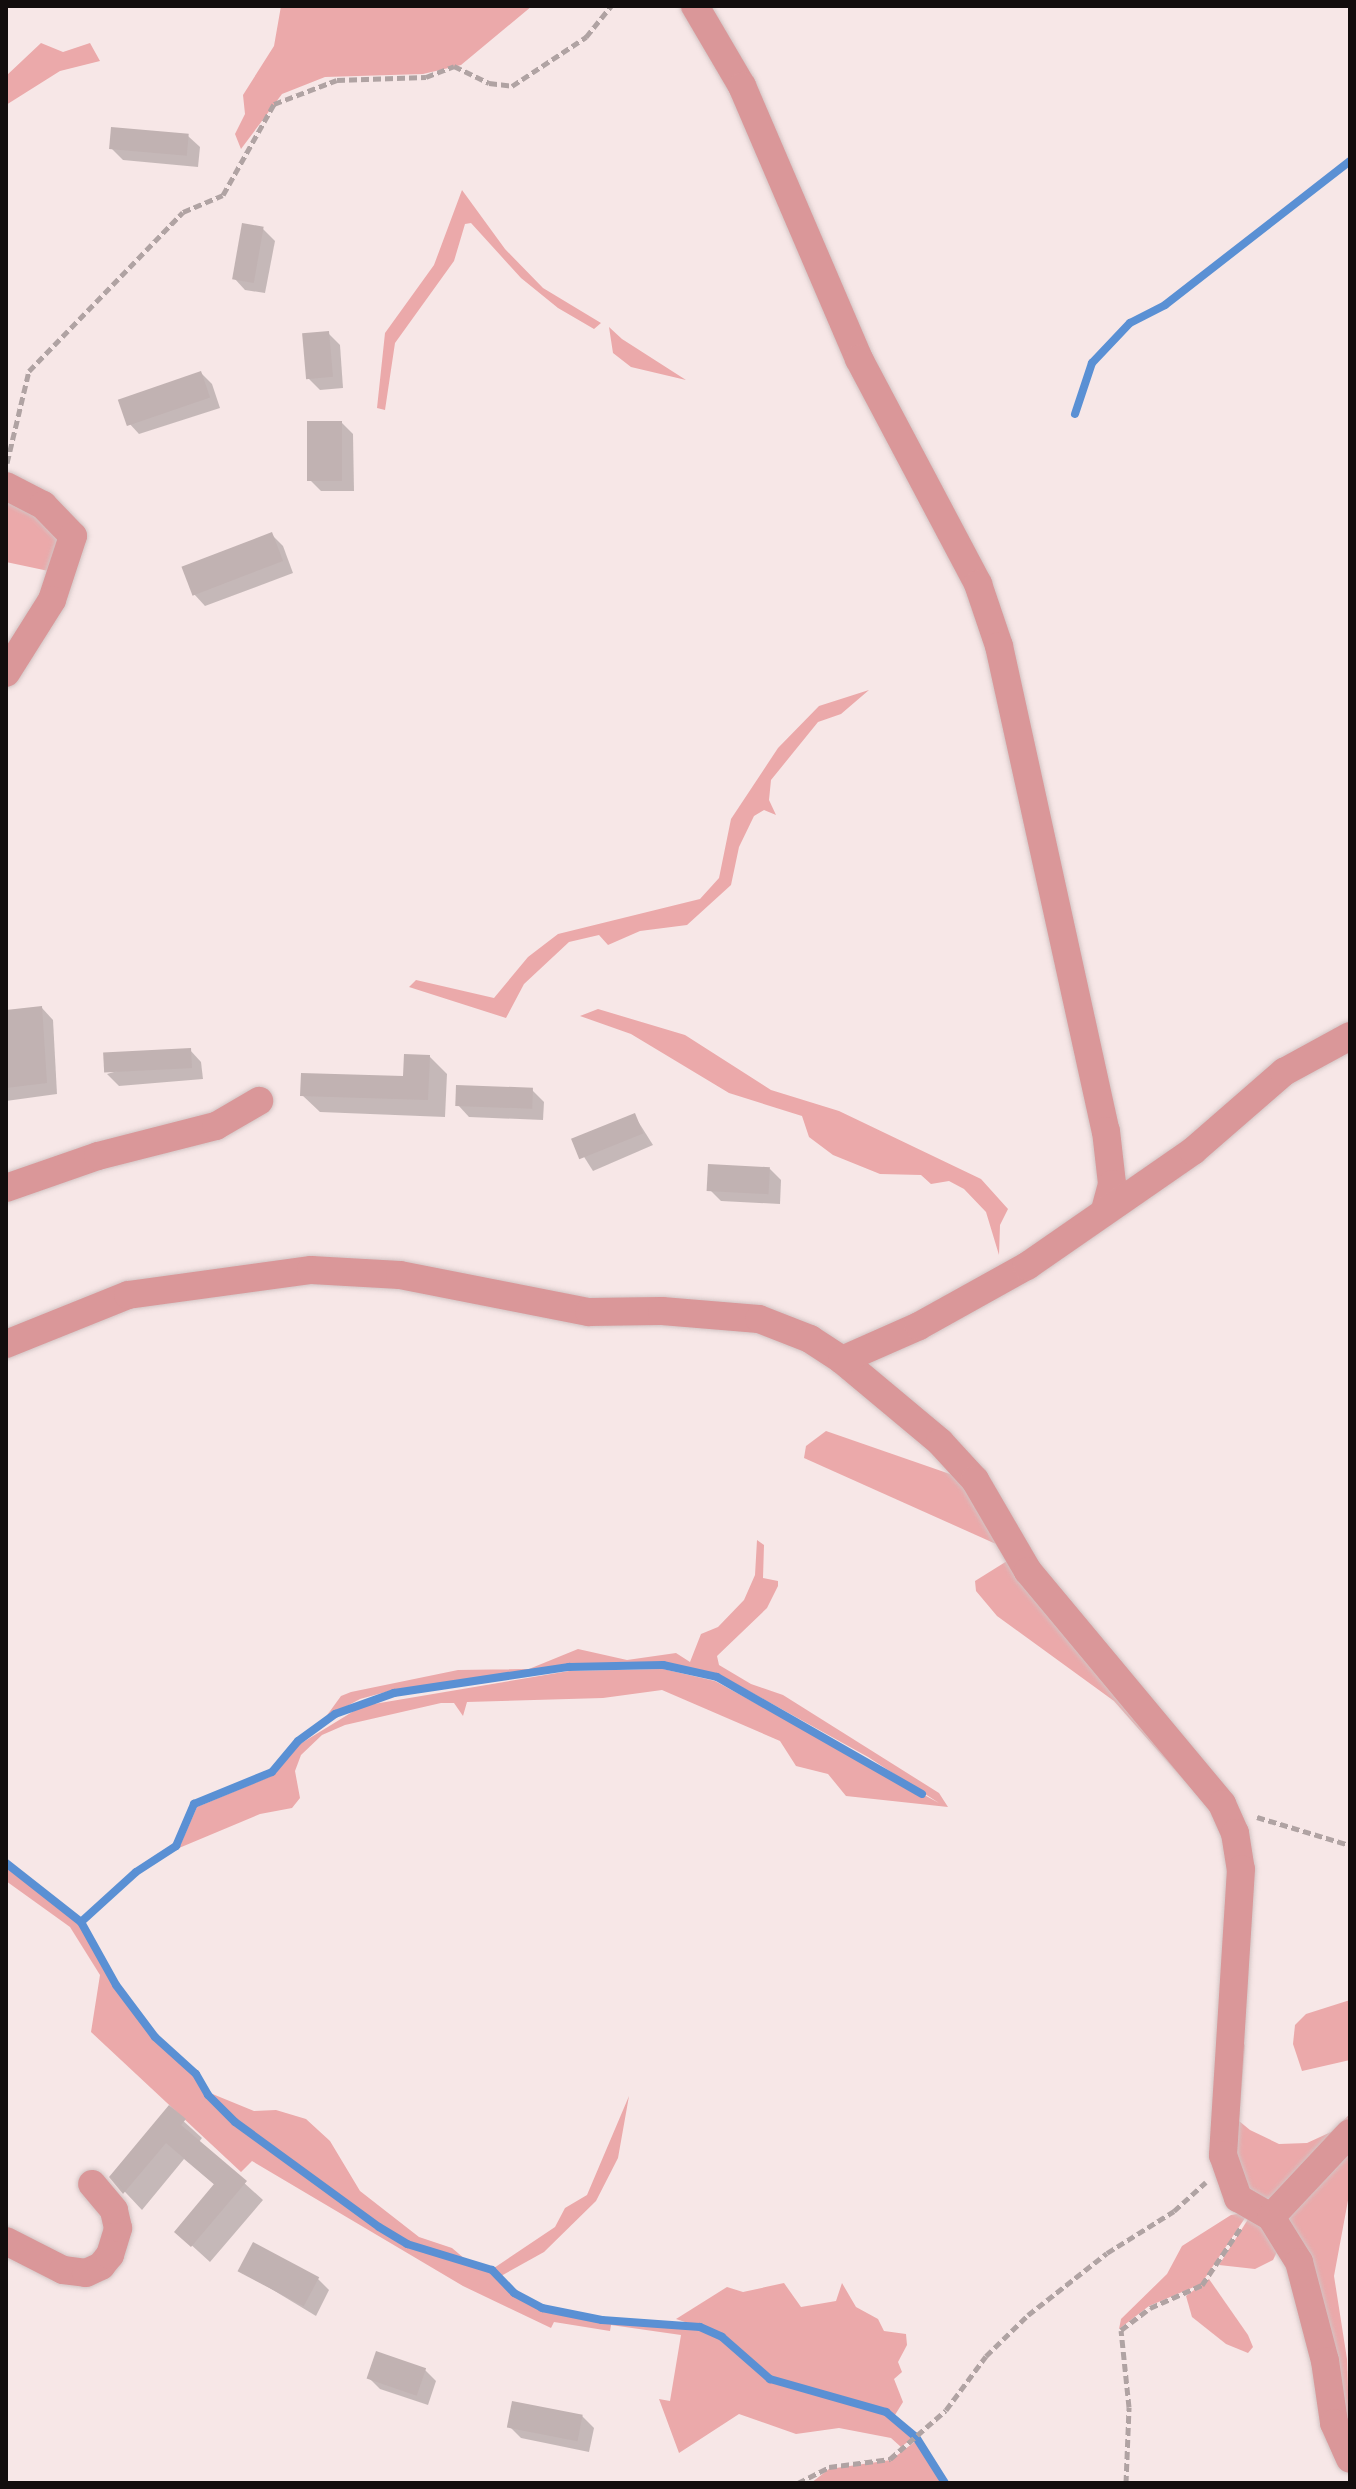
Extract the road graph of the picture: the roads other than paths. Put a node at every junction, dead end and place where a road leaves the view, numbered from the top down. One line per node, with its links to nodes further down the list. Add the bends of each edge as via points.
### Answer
1 (695, 6): 7 (street, via 742,86 859,359 978,584 995,633 1106,1131 1112,1184)
2 (6, 486): 3 (street, via 43,505 73,536 52,600)
3 (6, 673)
4 (1350, 1036): 7 (street, via 1284,1072 1193,1151)
5 (259, 1101): 6 (street, via 216,1126 98,1156)
6 (6, 1188)
7 (1106, 1207): 9 (street, via 986,1292)
8 (6, 1344): 9 (street, via 128,1295 311,1270 400,1275 589,1312 744,1317 787,1328)
9 (842, 1360): 12 (street, via 940,1442 975,1480 1037,1582 1222,1804 1235,1833 1241,1869 1223,2155 1238,2198)
10 (1350, 2133): 12 (street)
11 (92, 2184): 13 (street, via 114,2210 118,2228 101,2266 86,2273 63,2270)
12 (1262, 2213): 14 (street, via 1299,2262 1325,2361 1334,2423)
13 (6, 2241)
14 (1350, 2459)

